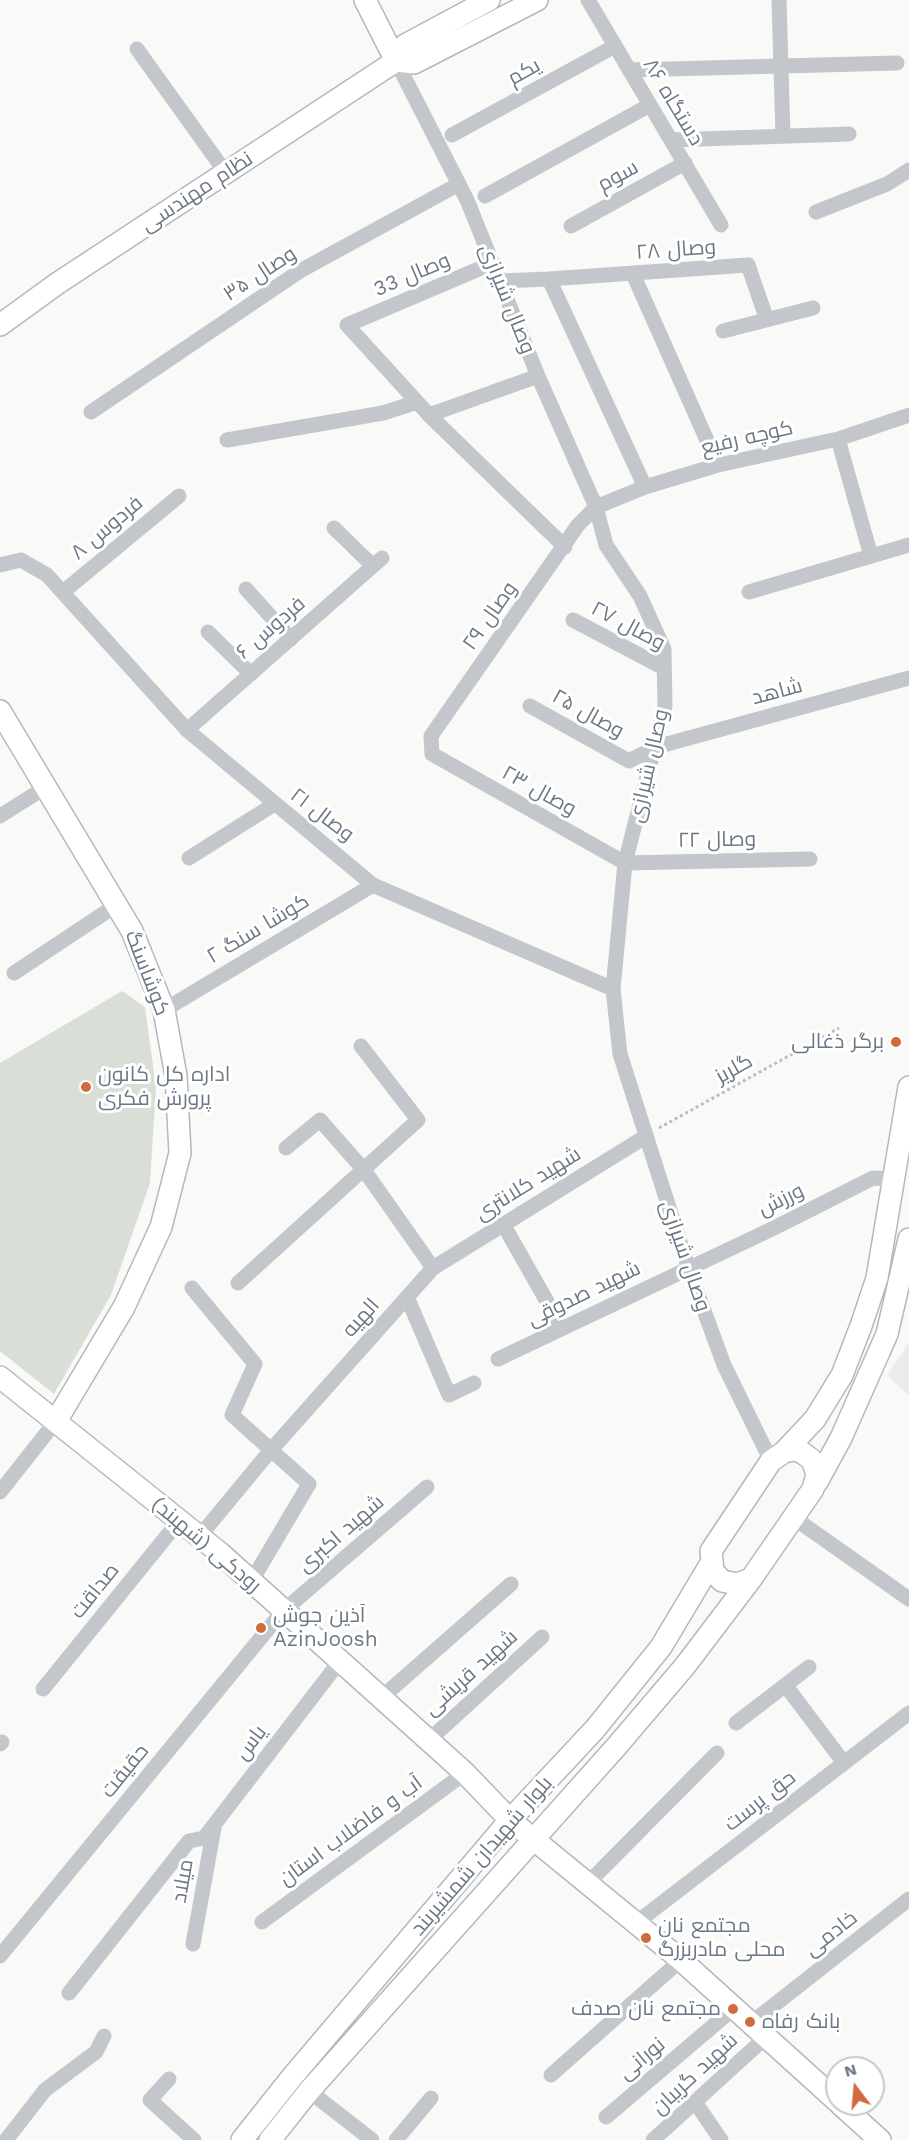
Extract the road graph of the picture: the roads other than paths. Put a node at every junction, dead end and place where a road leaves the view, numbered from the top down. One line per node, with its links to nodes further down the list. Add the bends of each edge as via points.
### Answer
1 (365, 0): 8 (main road, وصال شیرازی)
2 (489, 0): 8 (main road, via 405,45)
3 (537, 0): 8 (main road, via 414,63)
4 (588, 0): 6 (street, دستگاه ۸۶)
5 (779, 0): 10 (street)
6 (615, 46): 11 (street, دستگاه ۸۶); 14 (street, یکم)
7 (137, 49): 19 (street)
8 (396, 62): 19 (main road, نظام مهندسی); 20 (street, وصال شیرازی)
9 (897, 63): 10 (street)
10 (781, 66): 11 (street); 15 (street)
11 (629, 70): 12 (street, دستگاه ۸۶)
12 (650, 105): 16 (street, دستگاه ۸۶); 21 (street)
13 (849, 134): 15 (street)
14 (452, 135)
15 (783, 136): 16 (street)
16 (671, 140): 17 (street, دستگاه ۸۶)
17 (685, 163): 23 (street, دستگاه ۸۶); 24 (street, سوم)
18 (909, 170): 22 (street, via 887,184)
19 (226, 173): 31 (main road, نظام مهندسی)
20 (459, 184): 25 (street, وصال شیرازی); 35 (street, وصال ۳۵, via 300,271)
21 (484, 196)
22 (816, 212)
23 (722, 225)
24 (571, 226)
25 (493, 263): 28 (street, وصال شیرازی); 34 (street, وصال 33, via 347,325)
26 (633, 274): 27 (street, وصال ۲۸); 30 (street, وصال ۲۸, via 748,265); 40 (street)
27 (549, 279): 28 (street, وصال ۲۸); 41 (street)
28 (500, 281): 33 (street, وصال شیرازی)
29 (813, 308): 30 (street)
30 (767, 320): 32 (street)
31 (0, 325)
32 (723, 331)
33 (538, 376): 36 (street); 43 (street, وصال شیرازی)
34 (417, 402): 36 (street); 39 (street, via 383,413)
35 (91, 412)
36 (429, 415): 46 (street)
37 (909, 415): 38 (street, کوچه رفیع)
38 (838, 439): 40 (street, کوچه رفیع); 47 (street)
39 (227, 440)
40 (718, 465): 41 (street, کوچه رفیع)
41 (645, 487): 43 (street, کوچه رفیع)
42 (179, 496): 50 (street, فردوس ۸)
43 (596, 507): 46 (street, وصال ۲۹, via 578,525); 55 (street, وصال شیرازی, via 606,545 640,596 664,649)
44 (334, 528): 54 (street, فردوس ۶, via 377,562)
45 (909, 545): 47 (street)
46 (565, 547): 62 (street, وصال ۲۹, via 430,736)
47 (872, 556): 51 (street)
48 (0, 565): 50 (street, وصال ۲۱, via 21,560 47,574)
49 (246, 589): 54 (street)
50 (63, 592): 60 (street, وصال ۲۱)
51 (749, 592)
52 (573, 620): 55 (street, وصال ۲۷)
53 (208, 632): 56 (street)
54 (291, 639): 56 (street, فردوس ۶)
55 (664, 668): 61 (street, وصال شیرازی, via 665,706)
56 (251, 674): 60 (street, فردوس ۶)
57 (909, 678): 61 (street, شاهد)
58 (530, 706): 61 (street, وصال ۲۵, via 629,761)
59 (0, 711): 63 (main road, کوشاسنگ)
60 (187, 730): 64 (street, وصال ۲۱)
61 (656, 747): 68 (street, وصال شیرازی)
62 (432, 754): 68 (street, وصال ۲۳)
63 (46, 787): 65 (street); 70 (main road, کوشاسنگ)
64 (273, 805): 66 (street); 69 (street, وصال ۲۱)
65 (0, 816)
66 (189, 858)
67 (810, 859): 68 (street, وصال ۲۲)
68 (625, 863): 72 (street, وصال شیرازی)
69 (373, 885): 72 (street, وصال ۲۱); 73 (street, کوشا سنگ ۲)
70 (118, 904): 71 (street); 73 (main road, کوشاسنگ)
71 (14, 973)
72 (613, 989): 76 (street, وصال شیرازی, via 620,1054)
73 (164, 1010): 91 (main road, کوشاسنگ, via 176,1076 180,1153 161,1227 124,1307)
74 (361, 1046): 78 (street, via 418,1120)
75 (909, 1087): 79 (main road)
76 (645, 1137): 80 (street, شهید کلانتری); 82 (street, وصال شیرازی)
77 (286, 1149): 78 (street, via 320,1120)
78 (364, 1170): 83 (street); 84 (street)
79 (894, 1179): 82 (street, ورزش, via 873,1178); 93 (main road, via 877,1278 842,1375 815,1419)
80 (503, 1224): 83 (street, شهید کلانتری); 87 (street)
81 (909, 1239): 94 (main road, via 887,1334)
82 (688, 1267): 87 (street, شهید صدوقی); 93 (street, وصال شیرازی, via 724,1365)
83 (433, 1268): 86 (street, الهیه)
84 (238, 1283)
85 (192, 1288): 92 (street, via 255,1364 232,1415)
86 (407, 1297): 90 (street, via 449,1395); 92 (street, الهیه)
87 (562, 1328): 88 (street, شهید صدوقی)
88 (498, 1359)
89 (0, 1377): 91 (main road, رودکی (شهبند))
90 (474, 1383)
91 (56, 1421): 96 (street); 98 (main road, رودکی (شهبند))
92 (271, 1450): 99 (street, الهیه); 102 (street, via 309,1484)
93 (778, 1456): 94 (main road, via 800,1451 816,1467); 100 (main road, بلوار شهیدان شمشیربند, via 711,1551)
94 (817, 1482): 97 (main road, بلوار شهیدان شمشیربند)
95 (427, 1487): 105 (street, شهید اکبری)
96 (0, 1492)
97 (794, 1518): 101 (main road, بلوار شهیدان شمشیربند); 104 (street)
98 (179, 1521): 99 (main road, رودکی (شهبند)); 110 (street, صداقت)
99 (199, 1537): 102 (main road, رودکی (شهبند))
100 (710, 1564): 101 (main road, via 717,1577 729,1584); 118 (main road, بلوار شهیدان شمشیربند, via 661,1647 595,1729)
101 (751, 1579): 120 (main road, بلوار شهیدان شمشیربند, via 685,1666)
102 (251, 1582): 105 (main road, رودکی (شهبند))
103 (511, 1584): 111 (street)
104 (909, 1599)
105 (282, 1612): 107 (main road, رودکی (شهبند)); 126 (street, حقیقت)
106 (542, 1637): 114 (street, شهید قریشی)
107 (340, 1660): 111 (main road, رودکی (شهبند)); 119 (street, یاس)
108 (809, 1666): 109 (street)
109 (786, 1686): 113 (street); 116 (street)
110 (43, 1689)
111 (381, 1698): 114 (main road, رودکی (شهبند))
112 (909, 1713): 116 (street, حق پرست)
113 (736, 1723)
114 (429, 1740): 117 (main road, رودکی (شهبند))
115 (717, 1753): 121 (street)
116 (844, 1763): 124 (street, حق پرست)
117 (465, 1773): 118 (main road, رودکی (شهبند)); 123 (street, آب و فاضلاب استان)
118 (510, 1820): 120 (main road, رودکی (شهبند)); 133 (main road, بلوار شهیدان شمشیربند)
119 (214, 1825): 125 (street, میلاد); 128 (street, یاس, via 204,1838 189,1840)
120 (532, 1838): 121 (main road); 135 (main road, بلوار شهیدان شمشیربند)
121 (588, 1883): 124 (main road)
122 (909, 1899): 130 (street, خادمی)
123 (262, 1922)
124 (636, 1923): 127 (main road)
125 (193, 1944)
126 (0, 1956)
127 (681, 1960): 129 (main road); 132 (street)
128 (69, 1993)
129 (733, 2009): 130 (main road); 140 (street, نورانی)
130 (758, 2031): 136 (main road); 138 (street, شهید گریبان)
131 (104, 2036): 141 (street, via 96,2052 45,2090)
132 (551, 2075)
133 (292, 2077): 135 (main road); 143 (main road, بلوار شهیدان شمشیربند)
134 (169, 2079): 142 (street, via 150,2100)
135 (309, 2091): 144 (main road, بلوار شهیدان شمشیربند); 145 (street)
136 (825, 2091)
137 (431, 2098): 146 (street)
138 (695, 2102): 147 (street, شهید گریبان); 148 (street)
139 (853, 2116): 149 (main road)
140 (606, 2117)
141 (6, 2140)
142 (194, 2140)
143 (242, 2140)
144 (270, 2140)
145 (372, 2140)
146 (396, 2140)
147 (653, 2140)
148 (721, 2140)
149 (880, 2140)

